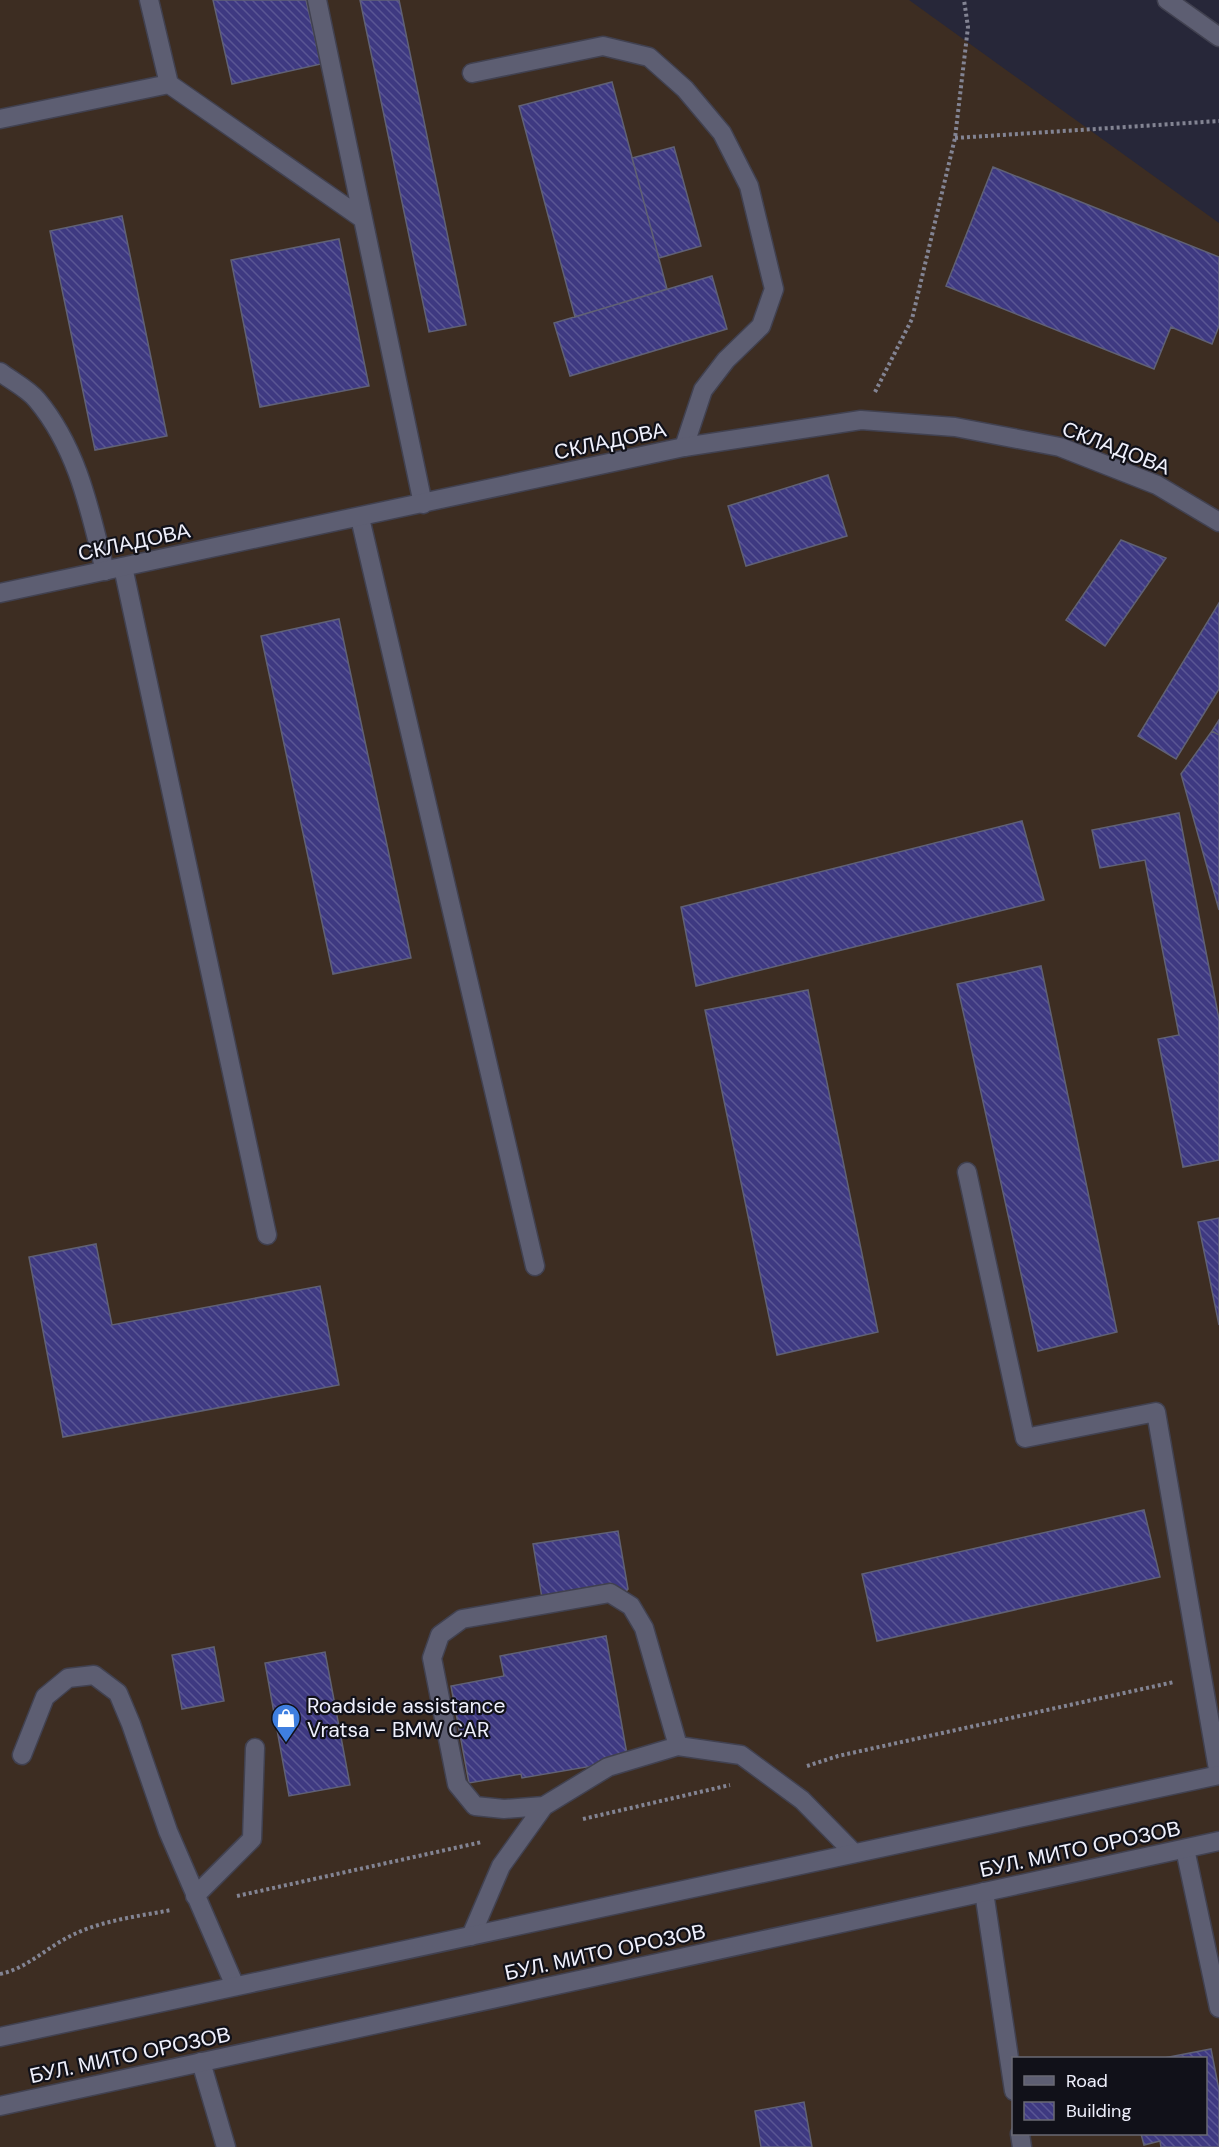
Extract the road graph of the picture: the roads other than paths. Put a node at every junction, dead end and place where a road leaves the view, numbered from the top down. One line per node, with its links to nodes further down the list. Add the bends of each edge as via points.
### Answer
1 (149, 0): 6 (main road)
2 (316, 0): 8 (main road)
3 (1167, 0): 4 (main road)
4 (1219, 38)
5 (472, 73): 10 (main road, via 603,46 649,57 685,89 722,133 749,186 774,288 761,326 726,360 704,390)
6 (169, 84): 7 (main road); 8 (main road)
7 (0, 119)
8 (363, 219): 11 (main road)
9 (0, 372): 15 (main road, via 36,399 63,440 83,483)
10 (684, 447): 11 (main road, СКЛАДОВА); 13 (main road, СКЛАДОВА, via 861,420 955,427 1060,447 1157,485)
11 (423, 504): 12 (main road, СКЛАДОВА)
12 (360, 518): 14 (main road, СКЛАДОВА); 19 (main road)
13 (1219, 522)
14 (123, 567): 15 (main road, СКЛАДОВА); 18 (main road)
15 (105, 571): 16 (main road, СКЛАДОВА)
16 (0, 593)
17 (967, 1172): 23 (main road, via 1025,1438 1156,1412)
18 (267, 1234)
19 (535, 1266)
20 (678, 1746): 24 (main road, via 608,1767); 24 (main road, via 644,1628 631,1606 610,1593 462,1619 440,1635 432,1658 457,1784 475,1806); 27 (main road, via 741,1755 802,1800)
21 (255, 1748): 29 (main road, via 252,1839)
22 (22, 1755): 29 (main road, via 45,1698 68,1678 94,1676 118,1693)
23 (1219, 1775): 27 (main road, БУЛ. МИТО ОРОЗОВ)
24 (544, 1806): 30 (main road, via 501,1866)
25 (1219, 1841): 26 (main road, БУЛ. МИТО ОРОЗОВ)
26 (1185, 1849): 28 (main road, БУЛ. МИТО ОРОЗОВ); 32 (main road)
27 (854, 1853): 30 (main road, БУЛ. МИТО ОРОЗОВ)
28 (984, 1892): 34 (main road, БУЛ. МИТО ОРОЗОВ); 35 (main road)
29 (197, 1900): 31 (main road)
30 (471, 1936): 31 (main road, БУЛ. МИТО ОРОЗОВ)
31 (236, 1986): 33 (main road, БУЛ. МИТО ОРОЗОВ)
32 (1219, 2008)
33 (0, 2037)
34 (201, 2062): 36 (main road, БУЛ. МИТО ОРОЗОВ); 37 (main road)
35 (1012, 2078)
36 (0, 2106)
37 (226, 2147)

